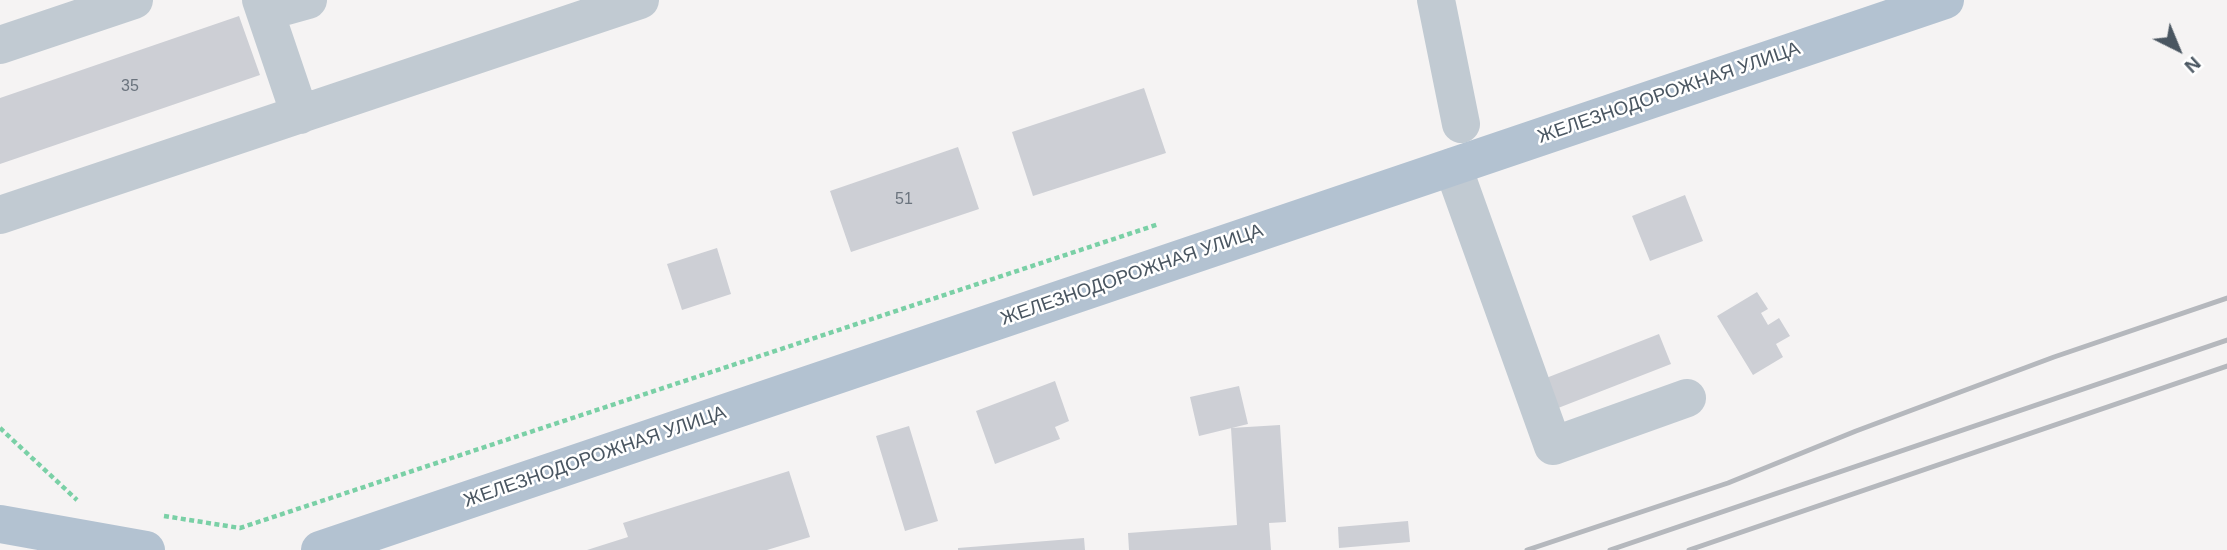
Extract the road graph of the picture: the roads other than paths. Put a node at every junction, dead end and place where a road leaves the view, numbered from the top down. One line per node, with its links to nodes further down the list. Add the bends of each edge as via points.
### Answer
1 (134, 0): 7 (street)
2 (308, 0): 6 (street)
3 (640, 0): 8 (street)
4 (1436, 0): 9 (street)
5 (1945, 0): 10 (main road, ЖЕЛЕЗНОДОРОЖНАЯ УЛИЦА)
6 (263, 6): 8 (street)
7 (0, 45)
8 (300, 115): 11 (street)
9 (1461, 124)
10 (1453, 167): 12 (street, via 1553,446); 15 (main road, ЖЕЛЕЗНОДОРОЖНАЯ УЛИЦА)
11 (0, 215)
12 (1687, 398)
13 (0, 524): 14 (main road)
14 (153, 533)
15 (320, 550)

